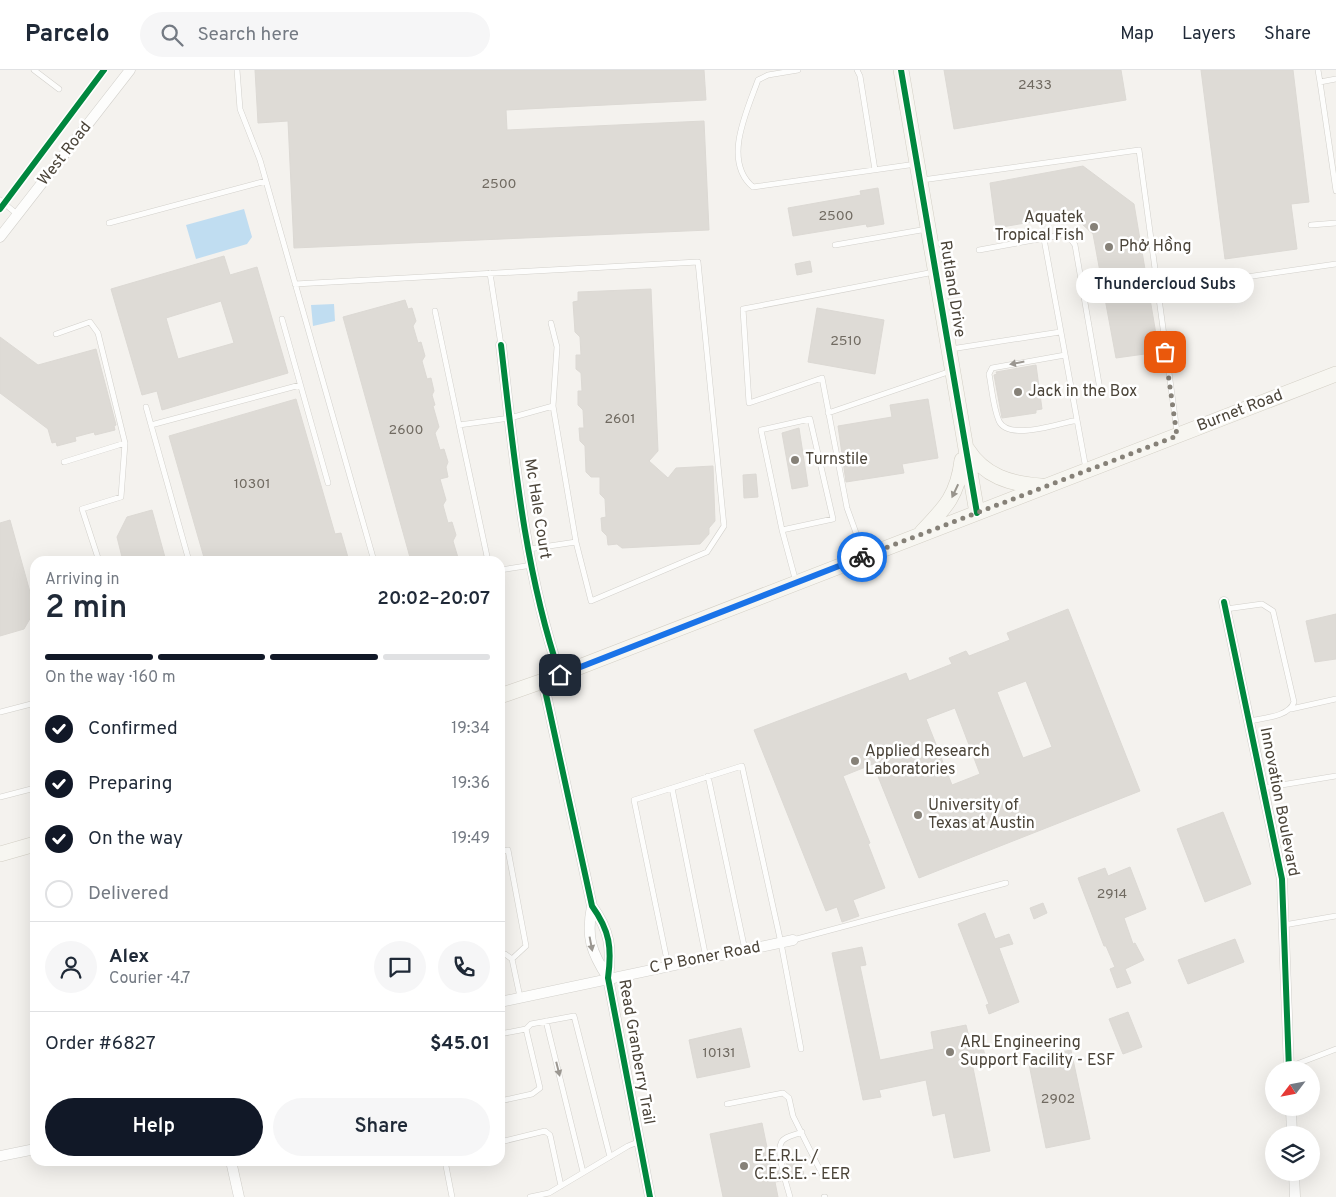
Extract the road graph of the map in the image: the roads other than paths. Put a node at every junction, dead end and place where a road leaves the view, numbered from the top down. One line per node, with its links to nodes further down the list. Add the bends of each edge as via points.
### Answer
1 (34, 70): 10 (lane)
2 (130, 70): 17 (street, West Road)
3 (237, 70): 14 (lane, via 240,109)
4 (798, 70): 12 (lane, via 758,80 741,123 739,164 743,178 753,186 761,186)
5 (857, 70): 12 (lane)
6 (901, 70): 11 (main road, Rutland Drive)
7 (1318, 70): 9 (lane)
8 (1336, 80): 9 (lane)
9 (1320, 82): 15 (lane)
10 (59, 90)
11 (916, 164): 12 (lane); 13 (main road, Rutland Drive)
12 (875, 170)
13 (920, 180): 21 (main road, Rutland Drive); 50 (lane, via 1139,150)
14 (266, 181): 18 (lane); 30 (lane)
15 (1336, 191)
16 (0, 200): 17 (lane)
17 (17, 214): 22 (street, West Road)
18 (110, 223)
19 (1336, 223): 20 (lane)
20 (1311, 224)
21 (928, 229): 24 (lane); 27 (main road, Rutland Drive)
22 (0, 237)
23 (1044, 239): 25 (lane); 34 (lane); 42 (lane, via 1067,234 1075,245)
24 (835, 245)
25 (979, 250)
26 (1336, 264): 29 (lane)
27 (935, 272): 37 (main road, Rutland Drive); 45 (lane, via 743,309 749,403 822,378)
28 (490, 273): 30 (lane); 36 (lane, Mc Hale Court); 60 (lane, via 698,262 724,526 707,552 591,600)
29 (1204, 283)
30 (295, 284): 64 (lane)
31 (435, 311): 48 (lane)
32 (282, 319): 41 (lane)
33 (551, 323): 43 (lane, via 557,347)
34 (1060, 332): 37 (lane); 38 (lane)
35 (56, 334): 51 (lane, via 90,322 98,332)
36 (501, 345): 46 (street, Mc Hale Court)
37 (948, 349): 39 (main road, Rutland Drive)
38 (1065, 355): 47 (lane); 47 (lane, one-way to 47, via 992,368 989,374 999,422 1007,430 1021,432)
39 (951, 371): 45 (lane); 52 (main road, Rutland Drive)
40 (1336, 374): 50 (main road, Burnet Road)
41 (300, 385): 49 (lane); 55 (lane)
42 (1101, 395)
43 (553, 406): 46 (lane); 60 (lane)
44 (146, 407): 49 (lane)
45 (828, 413): 66 (lane, via 847,508)
46 (510, 418): 48 (lane); 61 (street, Mc Hale Court, via 520,506)
47 (1077, 420): 54 (lane)
48 (459, 425): 65 (lane)
49 (151, 426): 63 (lane)
50 (1177, 436): 54 (main road, Burnet Road)
51 (125, 443): 53 (lane); 62 (lane, via 122,497 82,509)
52 (964, 444): 56 (main road, via 978,464 998,478 1024,485); 57 (main road, Rutland Drive); 59 (main road, one-way to 59, via 956,490)
53 (64, 462)
54 (1086, 470): 56 (main road, Burnet Road)
55 (328, 483)
56 (1045, 486): 57 (main road, Burnet Road)
57 (977, 512): 59 (main road, Burnet Road)
58 (782, 530): 58 (lane, via 761,430 810,419 833,519); 69 (lane)
59 (920, 535): 66 (main road, Burnet Road)
60 (576, 542): 61 (lane)
61 (529, 549): 67 (street, Mc Hale Court)
62 (97, 556)
63 (188, 556)
64 (373, 556)
65 (487, 556)
66 (864, 556): 69 (main road, Burnet Road)
67 (532, 565): 68 (lane); 71 (street, Mc Hale Court, via 548,638)
68 (505, 569)
69 (796, 583): 71 (main road, Burnet Road)
70 (1225, 606): 76 (lane, via 1262,604 1273,612 1294,702); 78 (street, Innovation Boulevard)
71 (560, 675): 72 (main road, Burnet Road)
72 (543, 681): 73 (main road, Burnet Road); 89 (street, Read Granberry Trail)
73 (505, 694)
74 (1336, 699): 76 (lane)
75 (30, 704): 77 (lane)
76 (1292, 709): 78 (lane)
77 (0, 712)
78 (1249, 721): 82 (street, Innovation Boulevard)
79 (708, 776): 81 (lane); 93 (lane, via 742,766); 94 (lane)
80 (1336, 776): 82 (lane)
81 (672, 788): 96 (lane); 98 (lane, via 634,800)
82 (1263, 788): 91 (street, Innovation Boulevard, via 1282,879)
83 (30, 789): 84 (lane)
84 (0, 797)
85 (30, 845): 87 (main road)
86 (505, 850): 97 (lane, via 508,850 526,946)
87 (0, 854)
88 (1006, 883): 92 (lane)
89 (592, 906): 99 (street, Read Granberry Trail, one-way to 99, via 588,927 594,956); 99 (street, Read Granberry Trail, via 605,923 611,952)
90 (1336, 916): 91 (lane)
91 (1283, 925): 107 (street, Innovation Boulevard)
92 (793, 940): 93 (street, C P Boner Road)
93 (781, 942): 94 (street, C P Boner Road); 105 (lane)
94 (744, 950): 96 (street, C P Boner Road)
95 (505, 954): 97 (lane)
96 (706, 958): 98 (street, C P Boner Road)
97 (512, 959): 100 (lane)
98 (668, 965): 99 (street, C P Boner Road)
99 (608, 978): 100 (street, C P Boner Road); 113 (street, Read Granberry Trail)
100 (520, 997): 101 (street, C P Boner Road)
101 (505, 1001)
102 (546, 1021): 103 (lane, via 531,1024); 116 (lane, via 574,1016 576,1019); 119 (lane, one-way to 119)
103 (526, 1029): 104 (lane); 109 (lane, via 540,1088 532,1094)
104 (505, 1033)
105 (801, 1049)
106 (1336, 1049): 108 (lane)
107 (1289, 1061)
108 (1306, 1061)
109 (505, 1100)
110 (728, 1104): 111 (lane, via 783,1093 789,1098 793,1116)
111 (802, 1132): 120 (lane); 127 (lane, via 780,1143)
112 (505, 1141): 122 (lane, via 545,1131 550,1135)
113 (638, 1142): 116 (lane); 126 (street, Read Granberry Trail)
114 (30, 1149): 115 (street)
115 (0, 1156)
116 (610, 1157): 119 (lane)
117 (232, 1166): 123 (street)
118 (446, 1166): 124 (lane)
119 (583, 1172): 122 (lane)
120 (823, 1176)
121 (1294, 1181): 128 (street)
122 (561, 1186): 125 (lane, via 549,1193)
123 (239, 1197)
124 (452, 1197)
125 (530, 1197)
126 (650, 1197)
127 (790, 1197)
128 (1294, 1197)

